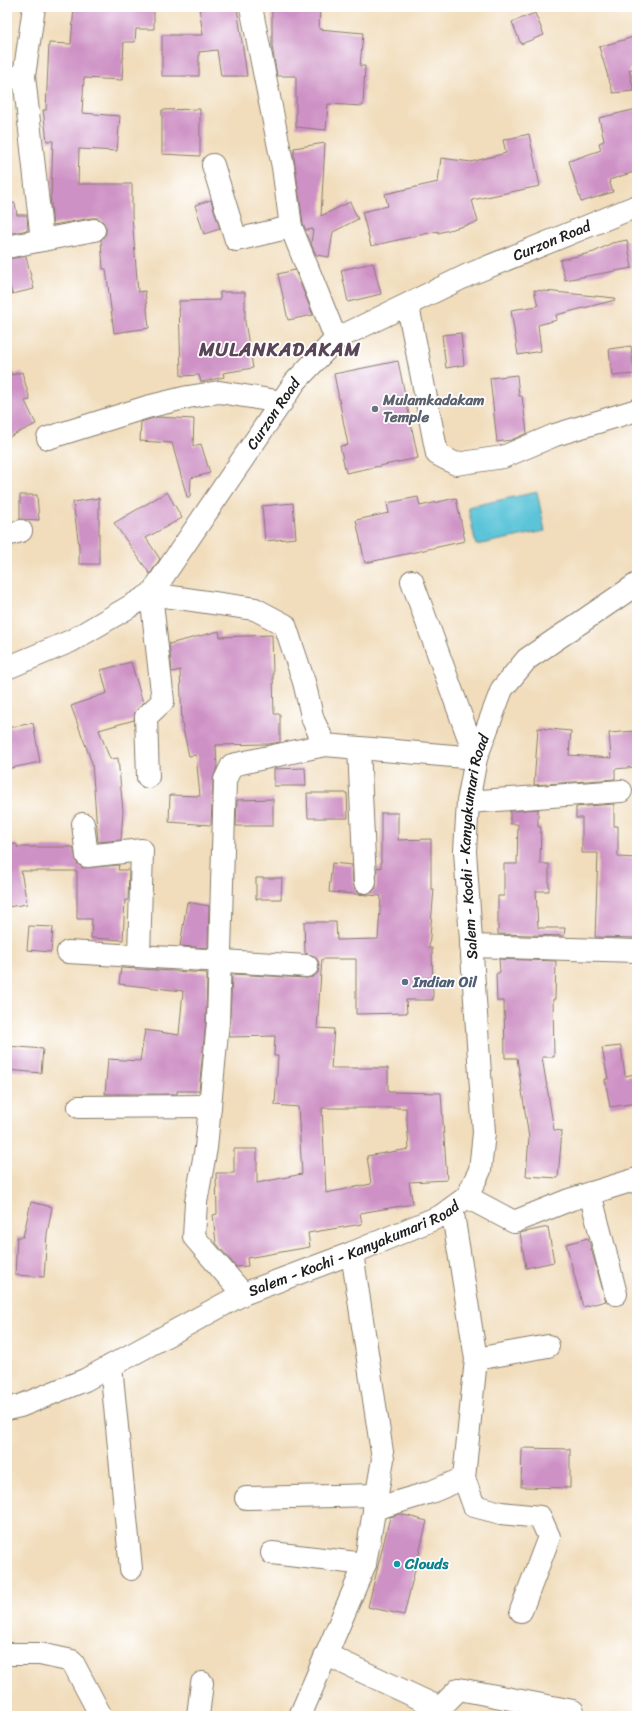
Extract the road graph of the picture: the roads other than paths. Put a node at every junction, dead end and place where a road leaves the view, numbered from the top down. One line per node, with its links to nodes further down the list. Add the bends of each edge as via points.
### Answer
1 (34, 7): 3 (street)
2 (251, 7): 6 (street, via 283,167)
3 (15, 77): 8 (street)
4 (213, 166): 6 (street, via 236,240)
5 (637, 206): 10 (street, Curzon Road, via 468,275)
6 (292, 227): 11 (street)
7 (94, 230): 8 (street)
8 (42, 240): 9 (street)
9 (7, 247)
10 (408, 306): 11 (street, Curzon Road); 13 (street, via 437,454 456,464 503,457 555,435)
11 (336, 339): 12 (street, Curzon Road, via 295,382)
12 (282, 402): 14 (street, via 219,392 147,407); 17 (street, Curzon Road)
13 (637, 410)
14 (48, 438)
15 (412, 581): 21 (street)
16 (637, 584): 21 (street, Salem - Kochi - Kanyakumari Road, via 527,659 502,689)
17 (151, 594): 18 (street, Curzon Road, via 71,641); 19 (street, via 255,609 285,625 304,682 313,720); 22 (street, via 163,701 146,717)
18 (7, 668)
19 (325, 745): 20 (street); 31 (street, via 232,765 225,780)
20 (359, 748): 21 (street); 26 (street)
21 (476, 758): 24 (street, Salem - Kochi - Kanyakumari Road)
22 (148, 777)
23 (621, 791): 24 (street)
24 (468, 802): 27 (street, Salem - Kochi - Kanyakumari Road, via 465,851)
25 (83, 824): 30 (street, via 87,856 142,850)
26 (365, 882)
27 (471, 946): 28 (street); 37 (street, Salem - Kochi - Kanyakumari Road, via 484,1133 480,1170)
28 (637, 951)
29 (68, 952): 30 (street)
30 (139, 956): 31 (street)
31 (220, 961): 32 (street); 33 (street, via 218,1022)
32 (307, 966)
33 (210, 1106): 34 (street); 39 (street, via 206,1148 196,1202 194,1237)
34 (79, 1108)
35 (637, 1179): 36 (street)
36 (590, 1194): 37 (street, via 514,1222); 40 (street)
37 (459, 1202): 38 (street, Salem - Kochi - Kanyakumari Road, via 441,1216); 42 (street)
38 (352, 1253): 39 (street, Salem - Kochi - Kanyakumari Road); 47 (street, via 382,1459)
39 (243, 1294): 43 (street, Salem - Kochi - Kanyakumari Road)
40 (616, 1294)
41 (548, 1346): 42 (street)
42 (476, 1359): 45 (street)
43 (110, 1366): 44 (street, Salem - Kochi - Kanyakumari Road, via 86,1380); 50 (street)
44 (7, 1409)
45 (464, 1478): 47 (street, via 431,1492); 51 (street, via 474,1506 501,1513 540,1517 549,1537)
46 (246, 1498): 47 (street)
47 (375, 1502): 49 (street)
48 (272, 1553): 49 (street)
49 (365, 1564): 53 (street)
50 (131, 1569)
51 (521, 1611)
52 (7, 1654): 56 (street, via 40,1654 72,1661)
53 (327, 1655): 55 (street, via 440,1708 459,1689); 58 (street)
54 (202, 1683): 57 (street)
55 (573, 1711)
56 (101, 1716)
57 (198, 1716)
58 (300, 1716)

